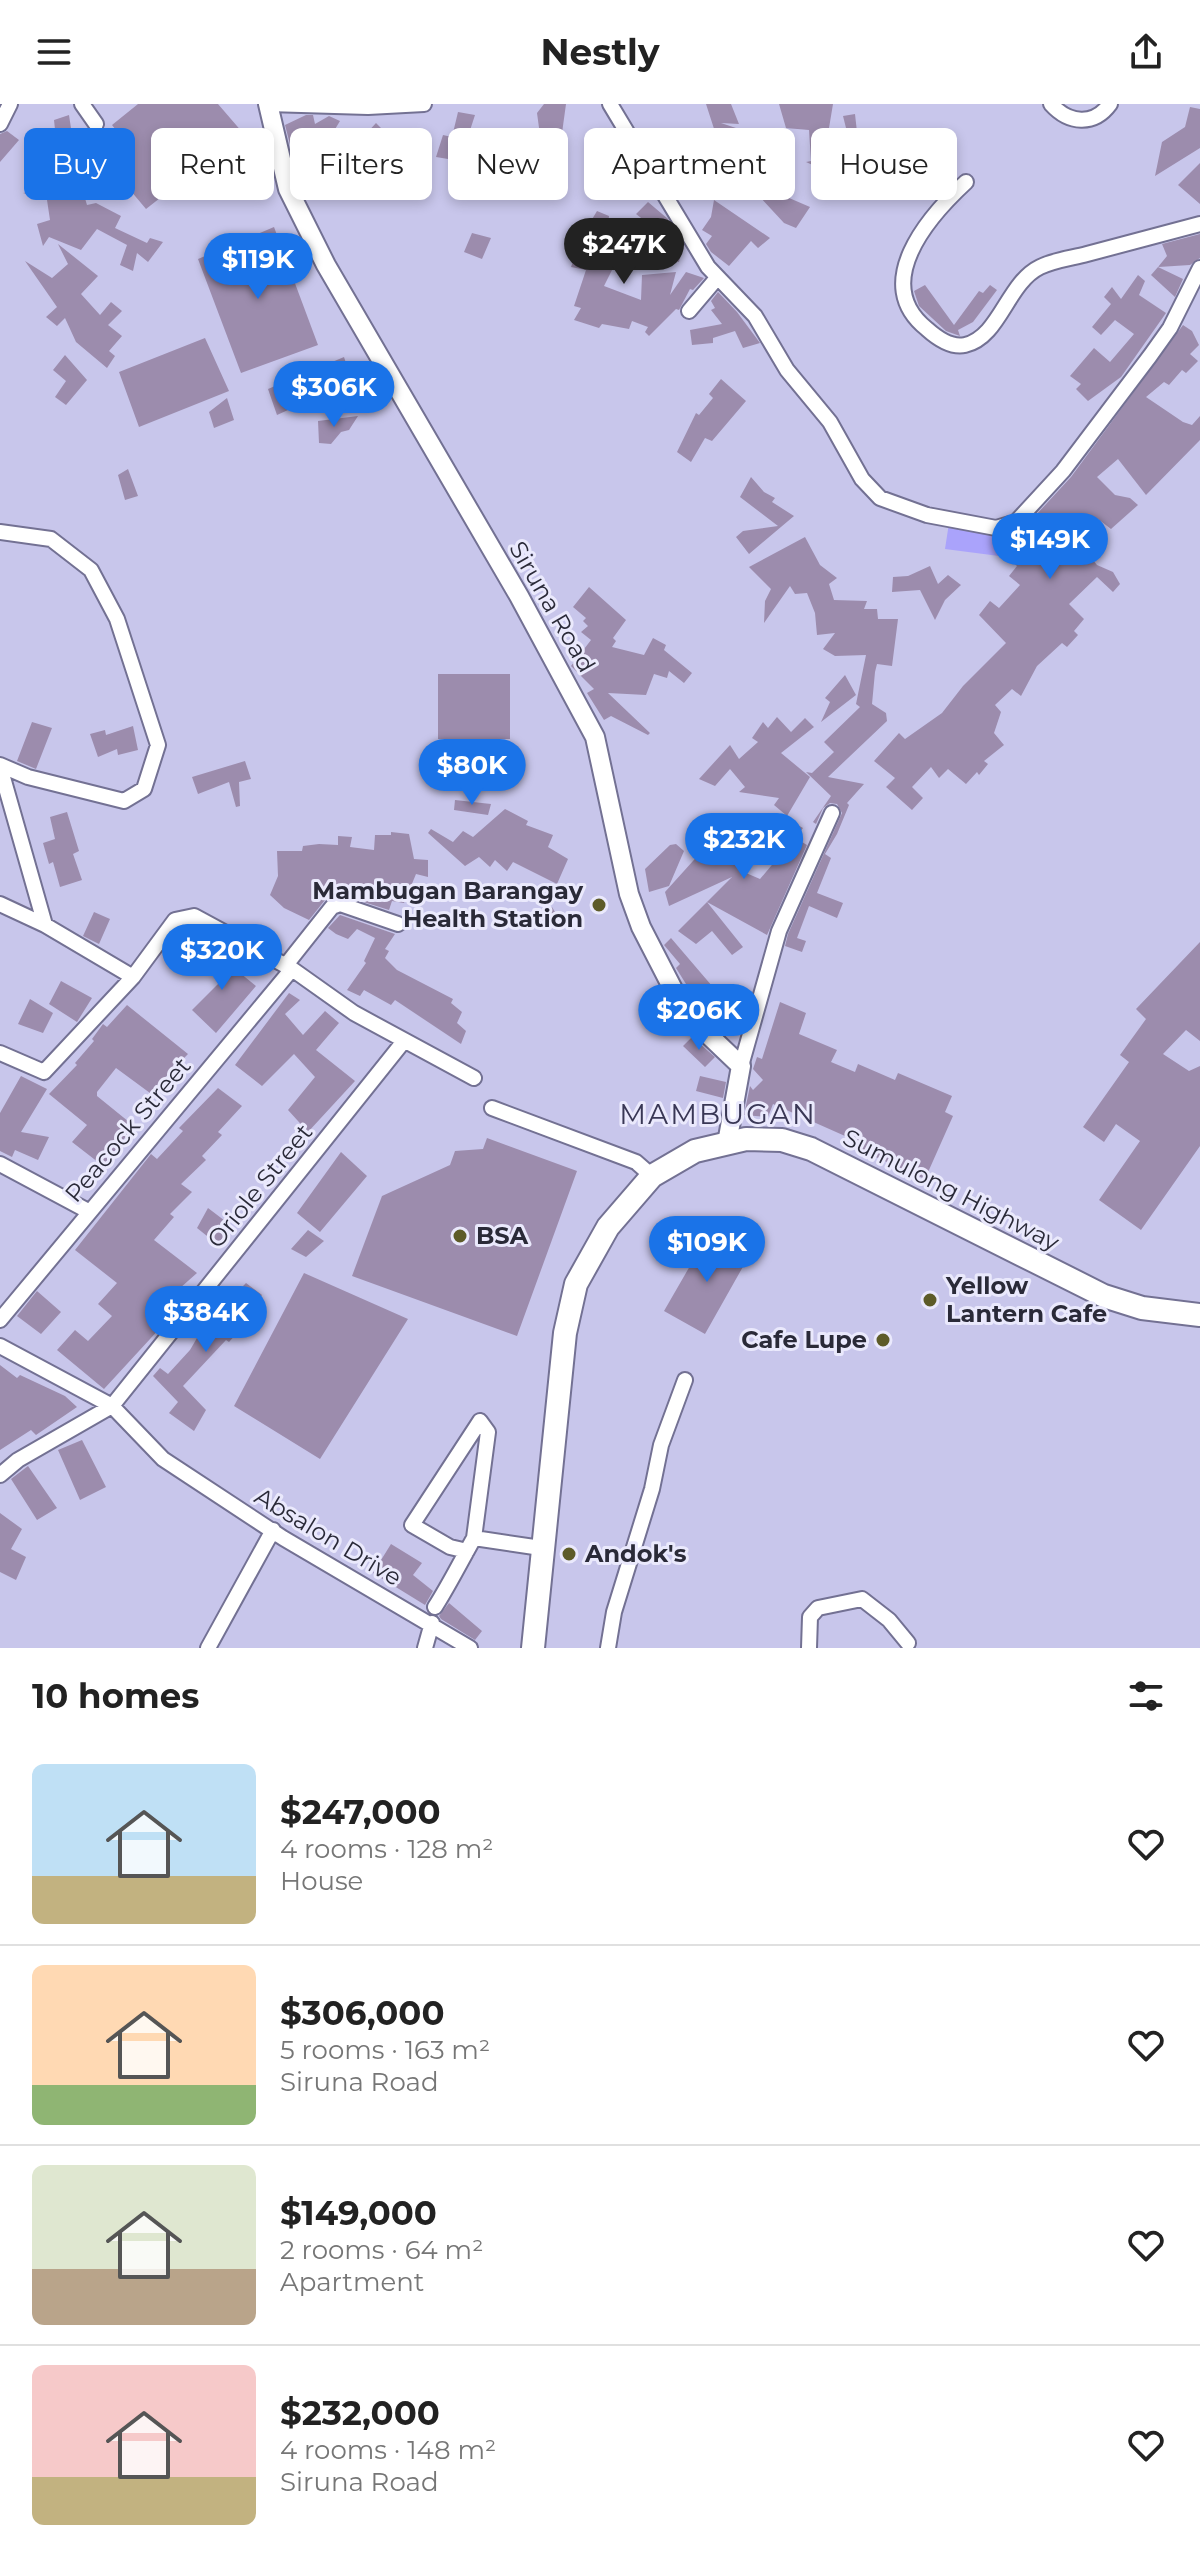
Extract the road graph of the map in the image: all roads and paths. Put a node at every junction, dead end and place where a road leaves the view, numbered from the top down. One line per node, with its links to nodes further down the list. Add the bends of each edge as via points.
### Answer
1 (10, 104): 8 (street)
2 (82, 104): 9 (street)
3 (268, 104): 4 (street); 25 (street, Siruna Road, via 288,189 326,265 595,737 641,927 697,1024)
4 (424, 104)
5 (610, 104): 13 (street)
6 (1051, 104): 7 (street, via 1059,113 1083,121 1101,116)
7 (1110, 104)
8 (0, 124)
9 (96, 124)
10 (966, 182): 11 (street, via 922,229 902,282 913,317 957,346 979,338 1019,285 1041,266)
11 (1200, 224)
12 (1200, 268): 13 (street, via 1170,328 1063,471 1016,522 996,528 911,510 869,489 830,422 787,370 755,316)
13 (717, 278): 14 (street)
14 (689, 311)
15 (0, 532): 16 (street, via 51,539 91,570 117,619 158,745 144,789 124,801)
16 (0, 766): 20 (street)
17 (832, 813): 25 (street, via 779,931)
18 (0, 904): 20 (street)
19 (398, 924): 21 (street, Peacock Street, via 340,904 332,907)
20 (45, 925): 22 (street)
21 (289, 967): 22 (street, via 194,916 175,920); 23 (street); 31 (street, Peacock Street)
22 (133, 977): 24 (street, via 44,1072)
23 (404, 1041): 26 (street); 36 (street, Oriole Street)
24 (0, 1053)
25 (741, 1066): 28 (street)
26 (474, 1078)
27 (492, 1108): 30 (street, via 636,1162)
28 (727, 1143): 30 (main road, Sumulong Highway, via 695,1151); 32 (main road, Sumulong Highway, via 782,1140 811,1149 1104,1296 1142,1308)
29 (0, 1164): 31 (street)
30 (652, 1176): 40 (main road, Sumulong Highway, via 608,1227 576,1284 561,1357)
31 (88, 1211): 33 (street, Peacock Street)
32 (1200, 1315)
33 (0, 1320)
34 (0, 1346): 36 (street, Absalon Drive)
35 (685, 1380): 48 (street, via 661,1445)
36 (112, 1406): 37 (street, Oriole Street); 38 (street, Absalon Drive, via 165,1457)
37 (0, 1475)
38 (273, 1530): 42 (street, Absalon Drive); 44 (street)
39 (470, 1544): 39 (street, via 488,1432 480,1421 412,1525 450,1547); 40 (street); 41 (street)
40 (541, 1548): 47 (main road, Sumulong Highway)
41 (435, 1607)
42 (432, 1623): 45 (street); 46 (street, Absalon Drive)
43 (908, 1643): 49 (street, via 862,1599 818,1608 810,1617)
44 (208, 1648)
45 (425, 1648)
46 (470, 1648)
47 (533, 1648)
48 (608, 1648)
49 (809, 1648)

